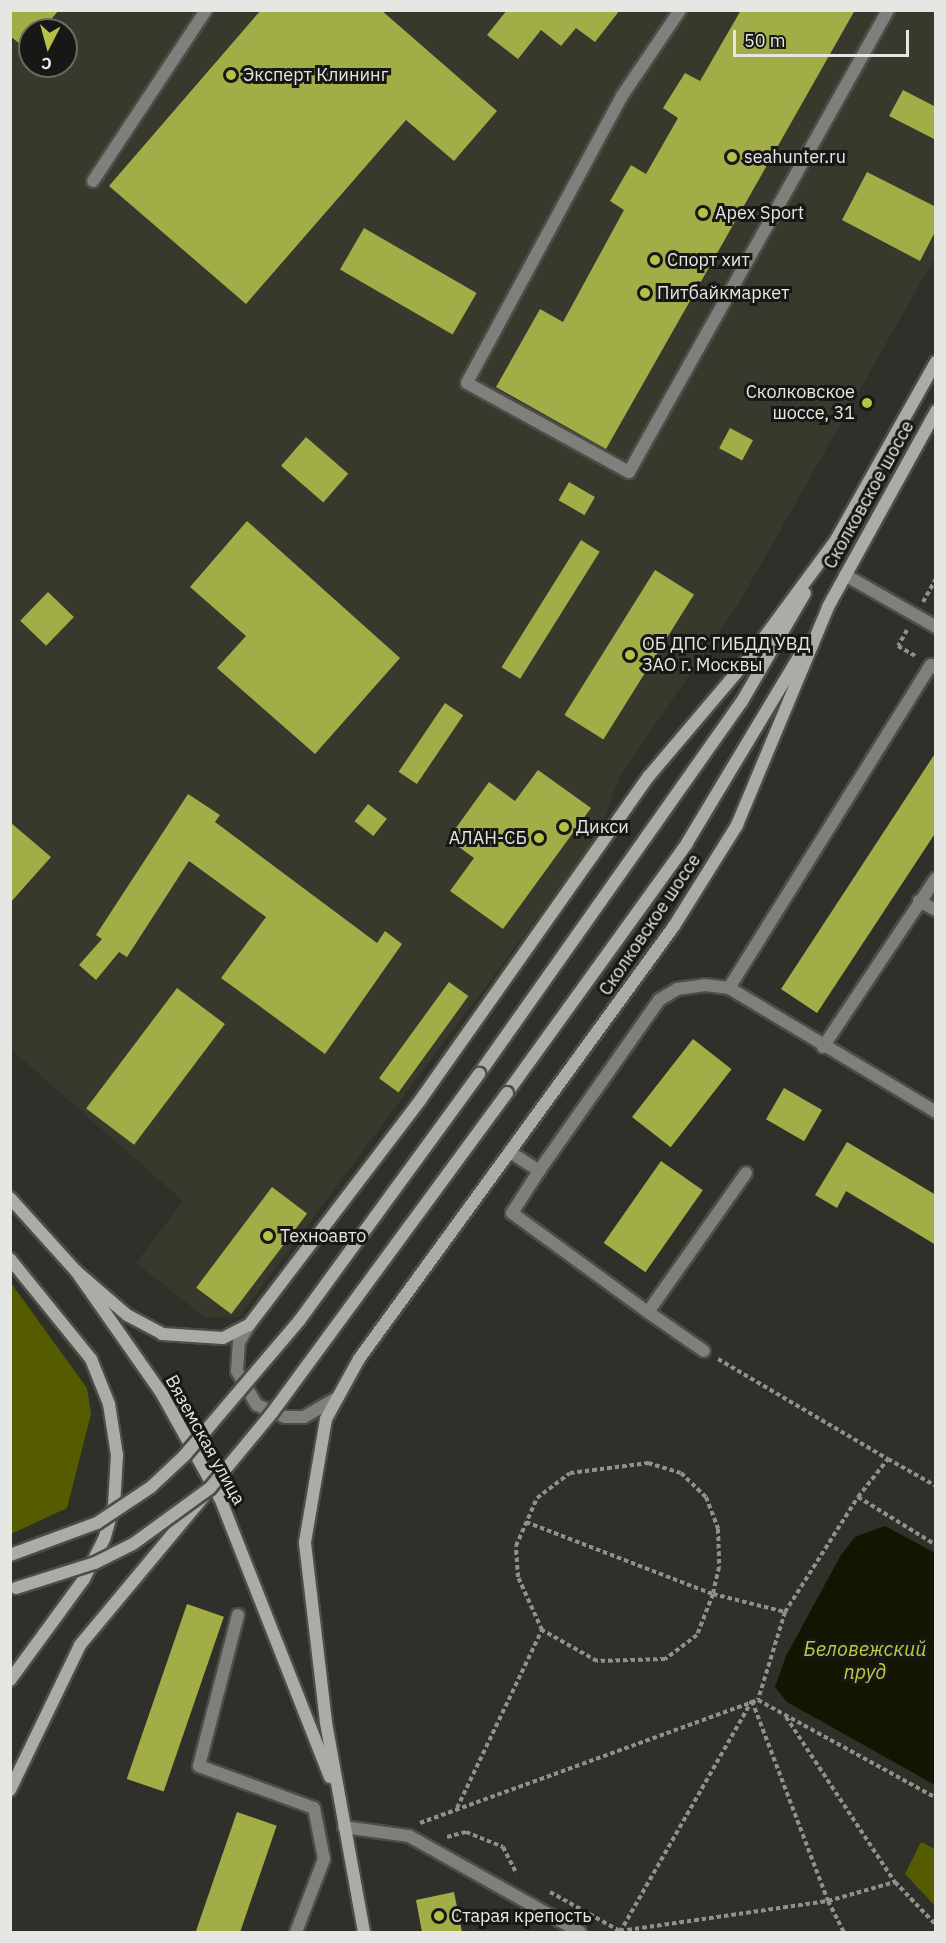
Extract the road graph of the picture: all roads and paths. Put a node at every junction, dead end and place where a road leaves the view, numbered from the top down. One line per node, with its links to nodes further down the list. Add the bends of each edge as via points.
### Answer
1 (206, 10): 4 (street)
2 (680, 10): 3 (street, via 622,96 466,383 629,472)
3 (888, 10)
4 (93, 181)
5 (936, 362): 7 (main road, Сколковское шоссе)
6 (936, 411): 8 (main road, Сколковское шоссе)
7 (836, 540): 25 (main road, via 749,658 649,776 421,1099); 35 (main road, bridge, via 741,703 299,1321 185,1455 106,1519)
8 (844, 575): 9 (main road, Сколковское шоссе); 10 (street)
9 (828, 607): 18 (main road, Сколковское шоссе, via 737,825 674,926); 31 (main road, bridge, via 687,843 272,1413)
10 (936, 627)
11 (936, 668): 15 (street, via 931,665)
12 (936, 878): 13 (street)
13 (919, 901): 14 (street); 16 (street)
14 (936, 910)
15 (729, 988): 16 (street); 19 (street, via 676,989 659,1000)
16 (823, 1047): 17 (street)
17 (936, 1112)
18 (510, 1152): 19 (street); 27 (main road, Сколковское шоссе)
19 (539, 1171): 24 (street, via 512,1213)
20 (746, 1173): 24 (street)
21 (10, 1198): 23 (main road, Вяземская улица)
22 (10, 1259): 41 (main road, via 91,1359 109,1404 117,1455 114,1505 104,1539 84,1579)
23 (76, 1271): 25 (main road, via 127,1315 162,1334 223,1338); 47 (main road, Вяземская улица, via 162,1394 220,1498)
24 (648, 1312): 26 (street)
25 (249, 1325): 27 (street, via 236,1361 244,1390 257,1405 285,1417 304,1417)
26 (704, 1351): 29 (path)
27 (338, 1397): 28 (main road, Сколковское шоссе)
28 (326, 1419): 47 (main road, Вяземская улица, via 305,1542)
29 (888, 1458): 30 (path); 32 (path)
30 (936, 1486)
31 (210, 1488): 36 (main road, bridge, via 95,1563); 45 (main road, bridge, via 81,1645)
32 (858, 1497): 34 (path); 38 (path)
33 (526, 1522): 37 (path); 37 (path, via 537,1498 570,1473 648,1463 681,1473 706,1497 718,1529 719,1567); 40 (path, via 516,1546 518,1577)
34 (936, 1545)
35 (10, 1555)
36 (13, 1588)
37 (713, 1594): 38 (path); 40 (path, via 697,1635 665,1659 597,1661)
38 (785, 1612): 42 (path)
39 (238, 1615): 59 (street, via 199,1766 314,1808 324,1859)
40 (542, 1630): 48 (path)
41 (11, 1675)
42 (758, 1700): 43 (path); 44 (path)
43 (752, 1701): 48 (path); 57 (path); 62 (path)
44 (785, 1716): 46 (path); 55 (path)
45 (10, 1790)
46 (936, 1797)
47 (339, 1798): 50 (main road, Вяземская улица)
48 (457, 1809): 49 (path)
49 (418, 1823): 51 (path); 53 (path)
50 (344, 1827): 53 (street); 60 (main road, Вяземская улица)
51 (428, 1828)
52 (438, 1833): 54 (path, via 448,1838 466,1832 503,1847 515,1873)
53 (388, 1834): 61 (street, via 409,1836)
54 (525, 1878)
55 (895, 1882): 57 (path); 58 (path)
56 (544, 1889): 62 (path)
57 (828, 1901): 62 (path); 63 (path)
58 (936, 1925)
59 (296, 1932)
60 (364, 1932)
61 (580, 1932)
62 (621, 1932)
63 (844, 1932)

